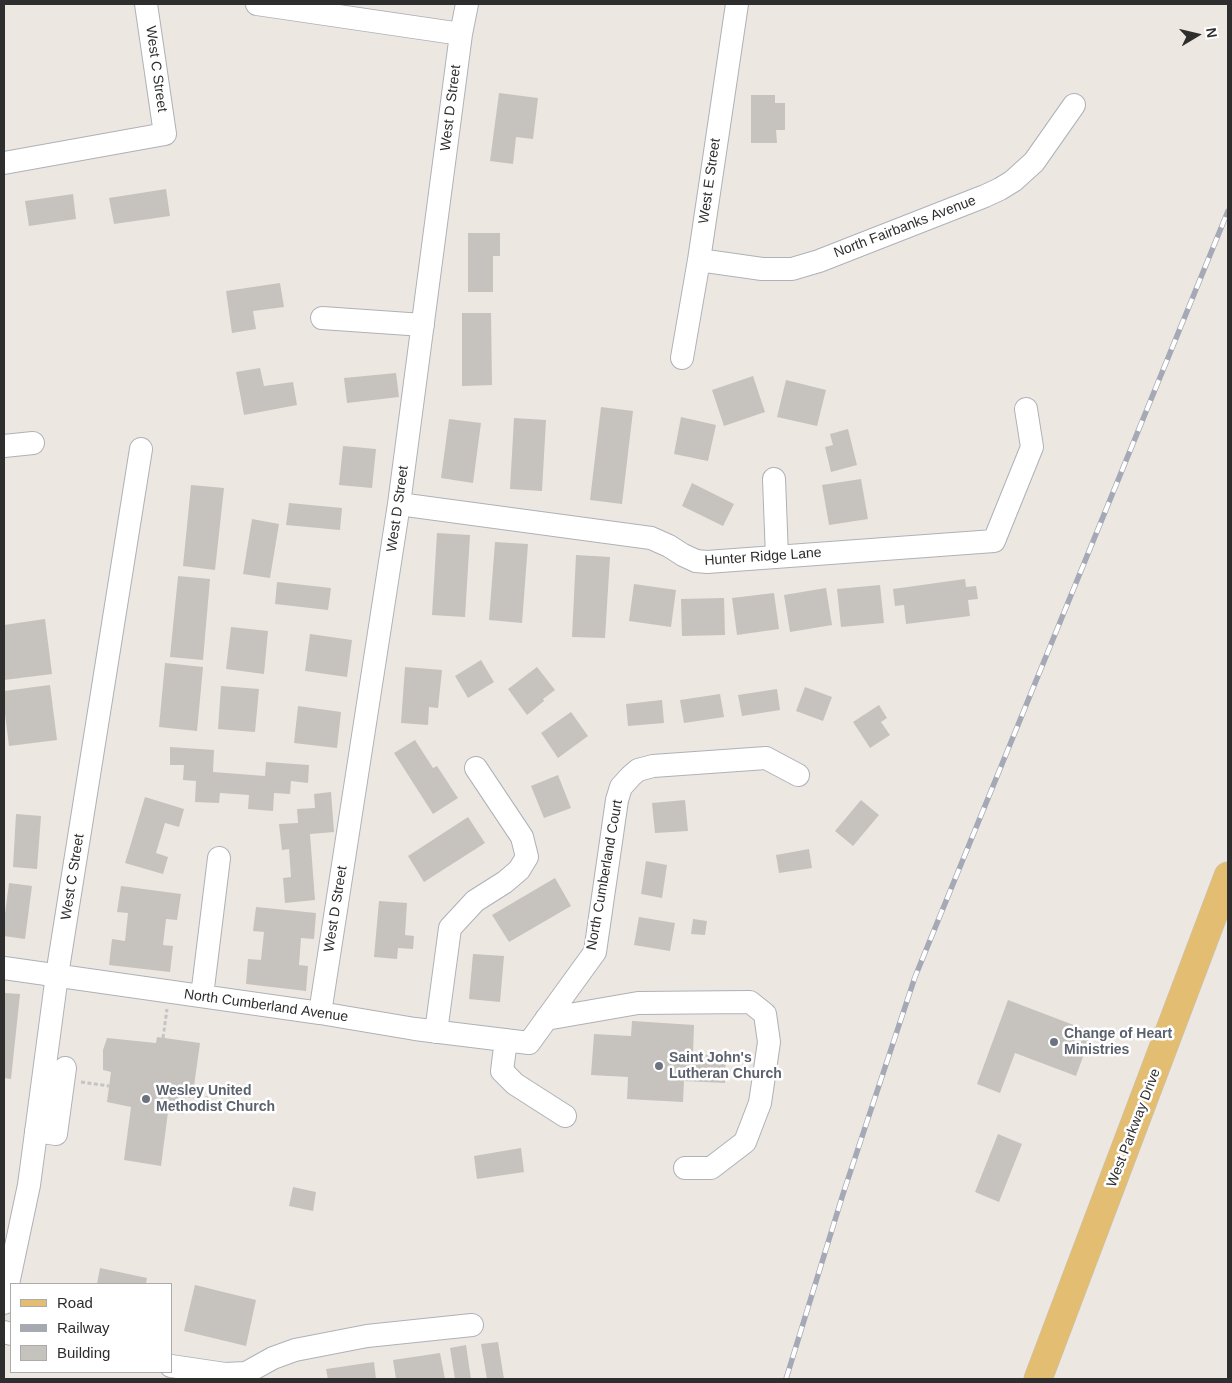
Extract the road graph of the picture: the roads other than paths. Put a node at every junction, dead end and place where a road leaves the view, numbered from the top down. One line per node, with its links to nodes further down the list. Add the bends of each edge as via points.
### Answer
1 (146, 4): 7 (street, West C Street, via 165,134)
2 (257, 4): 5 (street)
3 (467, 4): 5 (street, West D Street)
4 (737, 4): 8 (street, West E Street)
5 (461, 34): 10 (street, West D Street)
6 (1074, 105): 8 (street, North Fairbanks Avenue, via 1034,162 1012,181 985,196 792,269 762,269)
7 (4, 162)
8 (699, 260): 11 (street, West E Street)
9 (322, 318): 10 (street)
10 (423, 325): 17 (street, West D Street)
11 (682, 358)
12 (1026, 409): 18 (street, Hunter Ridge Lane, via 1032,447 994,541)
13 (33, 443): 14 (street)
14 (4, 446)
15 (141, 449): 24 (street, West C Street)
16 (774, 479): 18 (street)
17 (400, 504): 18 (street, Hunter Ridge Lane, via 651,538 696,561); 26 (street, West D Street)
18 (777, 557)
19 (476, 768): 28 (street, via 522,837 527,857 519,870 475,901 450,928)
20 (798, 775): 27 (street, North Cumberland Court, via 766,758 653,766 638,770 631,776 621,787 617,800 594,952)
21 (219, 858): 25 (street)
22 (1228, 876): 38 (main road, West Parkway Drive)
23 (4, 968): 24 (street, North Cumberland Avenue)
24 (57, 975): 25 (street, North Cumberland Avenue); 33 (street, West C Street)
25 (202, 996): 26 (street, North Cumberland Avenue)
26 (320, 1013): 28 (street, North Cumberland Avenue)
27 (546, 1019): 30 (street, North Cumberland Court); 34 (street, via 638,1003 750,1002 765,1014 769,1042 760,1103 745,1142 711,1168)
28 (436, 1032): 29 (street, North Cumberland Avenue)
29 (506, 1040): 30 (street, North Cumberland Avenue); 32 (street, via 502,1071 514,1084)
30 (529, 1043)
31 (64, 1074): 33 (street, via 56,1134)
32 (565, 1116)
33 (36, 1131): 35 (street, West C Street, via 29,1185)
34 (685, 1168)
35 (4, 1304)
36 (472, 1326): 37 (street, via 367,1336 295,1350 246,1373 224,1374)
37 (172, 1366)
38 (1038, 1379)

